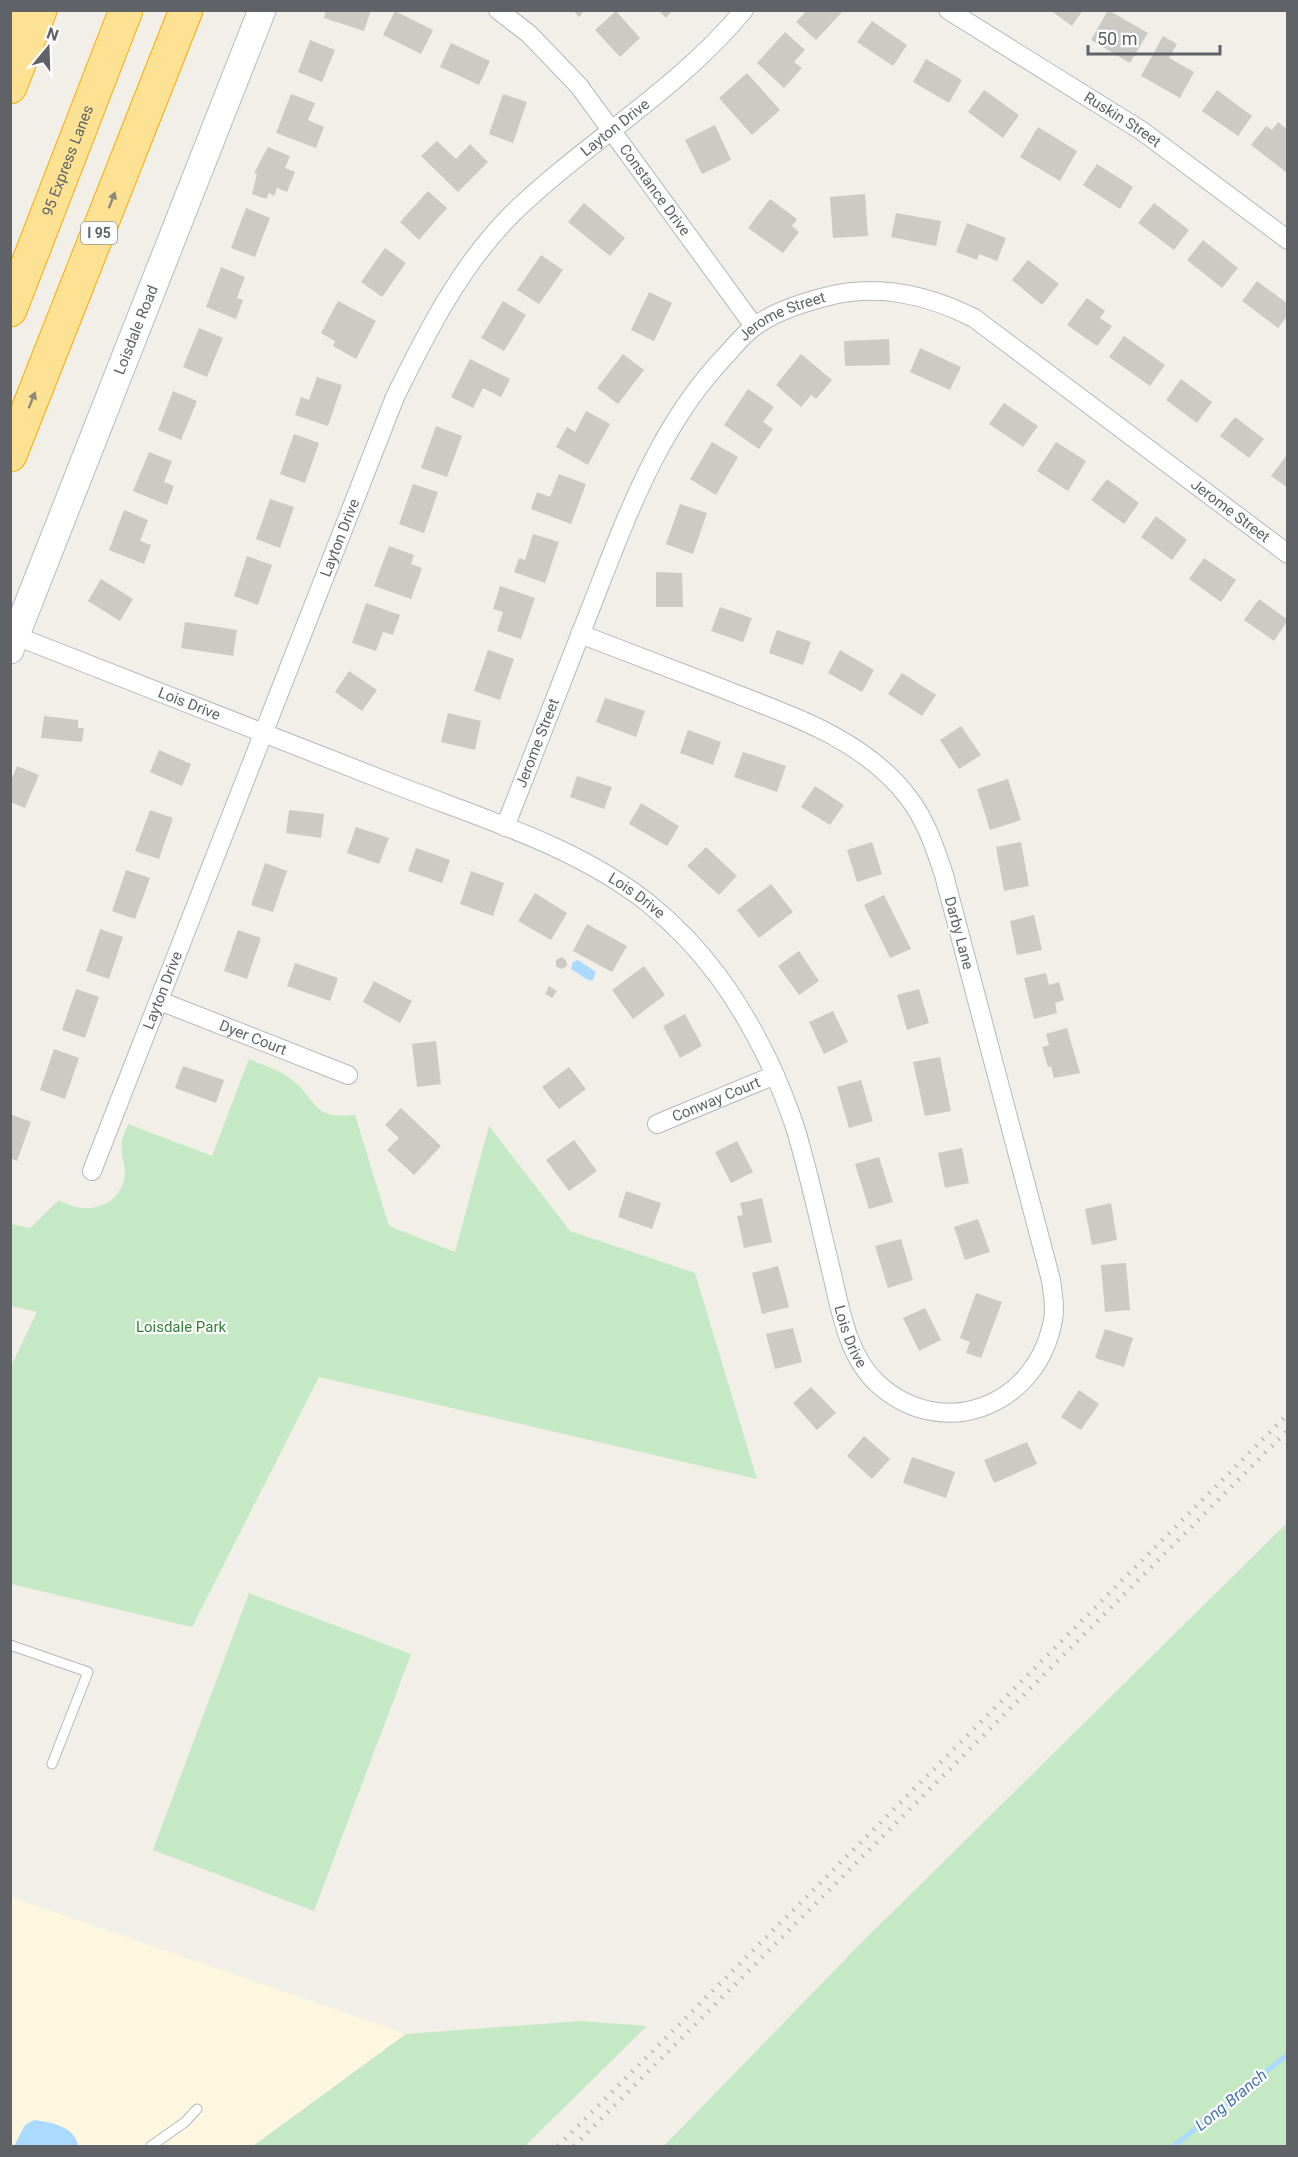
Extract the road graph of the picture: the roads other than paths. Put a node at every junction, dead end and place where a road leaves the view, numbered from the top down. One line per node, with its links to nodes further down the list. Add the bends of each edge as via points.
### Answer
1 (15, 10): 9 (highway)
2 (40, 10): 10 (highway)
3 (126, 10): 13 (highway, 95 Express Lanes)
4 (186, 10): 15 (highway, I 95, one-way to 4)
5 (262, 10): 18 (main road, Loisdale Road)
6 (498, 10): 11 (street, Constance Drive, via 559,63)
7 (744, 10): 11 (street, Layton Drive, via 673,84)
8 (948, 10): 12 (street, Ruskin Street, via 1142,131)
9 (10, 23)
10 (10, 87)
11 (612, 132): 14 (street, Constance Drive); 19 (street, Layton Drive, via 553,177 511,216 468,267 434,319 395,397)
12 (1287, 240)
13 (10, 310)
14 (754, 327): 16 (street, Jerome Street, via 804,302 839,293 895,291 949,305 994,331); 17 (street, Jerome Street, via 703,381 666,432 637,490)
15 (10, 455)
16 (1287, 555)
17 (580, 634): 20 (street, Jerome Street); 26 (street, Darby Lane, via 805,721 852,746 909,798 929,833 944,875 1048,1268 1054,1307 1039,1362 1010,1394)
18 (13, 643): 19 (street, Lois Drive)
19 (264, 733): 20 (street, Lois Drive); 21 (street, Layton Drive)
20 (505, 827): 23 (street, Lois Drive, via 590,865 672,924 707,960 738,1001)
21 (160, 1000): 22 (street, Dyer Court); 25 (street, Layton Drive)
22 (348, 1075)
23 (775, 1075): 24 (street, Conway Court); 26 (street, Lois Drive, via 795,1126 847,1330 863,1367 882,1388 906,1403 949,1413)
24 (657, 1124)
25 (92, 1171)
26 (983, 1408)
27 (10, 1645): 28 (lane, via 88,1672)
28 (52, 1764)
29 (197, 2109): 30 (lane)
30 (151, 2146)

